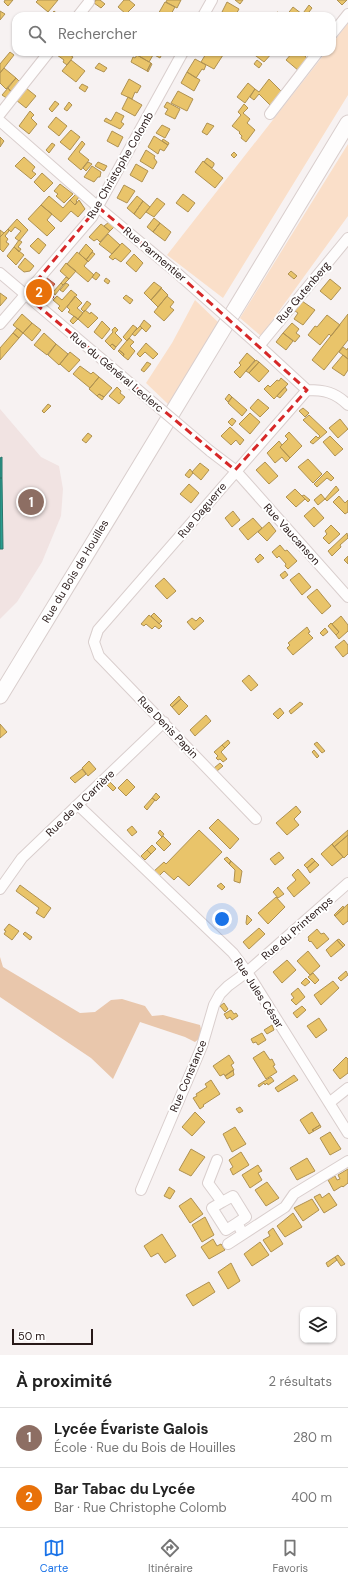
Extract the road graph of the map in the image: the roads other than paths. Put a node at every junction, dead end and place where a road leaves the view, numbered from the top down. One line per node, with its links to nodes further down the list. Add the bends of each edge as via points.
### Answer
1 (212, 0): 4 (street)
2 (89, 2): 3 (street)
3 (81, 12)
4 (205, 12)
5 (348, 14): 6 (street)
6 (336, 29)
7 (46, 56): 10 (street)
8 (181, 56): 14 (street, Rue Christophe Colomb)
9 (315, 56): 11 (street)
10 (0, 114)
11 (270, 114)
12 (0, 121): 14 (street, Rue Parmentier)
13 (348, 123): 25 (main road, Rue du Bois de Houilles)
14 (98, 207): 17 (street, Rue Christophe Colomb); 19 (street, Rue Parmentier, bridge)
15 (348, 238): 19 (street, Rue Gutenberg)
16 (0, 273): 17 (street, Rue du Général Leclerc)
17 (25, 295): 18 (street, Rue Christophe Colomb); 22 (street, Rue du Général Leclerc, bridge)
18 (0, 324)
19 (258, 344): 20 (street, Rue Parmentier)
20 (307, 390): 21 (street, via 325,390); 22 (street, Rue Daguerre)
21 (346, 398)
22 (235, 470): 23 (street, Rue Vaucanson); 24 (street, Rue Daguerre)
23 (348, 597)
24 (98, 630): 26 (street, Rue Denis Papin, via 94,642 99,656)
25 (0, 696)
26 (164, 722): 27 (street, Rue de la Carrière); 28 (street, Rue Denis Papin)
27 (78, 805): 30 (street, Rue de la Carrière, via 22,858); 31 (street, Rue Jules César, via 233,953)
28 (256, 819)
29 (348, 883): 31 (street, Rue du Printemps)
30 (0, 889)
31 (247, 972): 33 (street, Rue Jules César); 37 (street, Rue Constance, via 220,994 214,1006 202,1046)
32 (348, 1088): 33 (street)
33 (329, 1103): 34 (street, Rue Jules César)
34 (348, 1133)
35 (217, 1160): 38 (street, via 208,1184)
36 (348, 1161): 40 (street, via 294,1194 285,1207)
37 (141, 1190)
38 (222, 1202): 39 (street, via 233,1196 246,1217); 39 (street, via 212,1208 226,1230)
39 (237, 1223): 40 (street)
40 (243, 1234): 41 (street)
41 (228, 1244)

